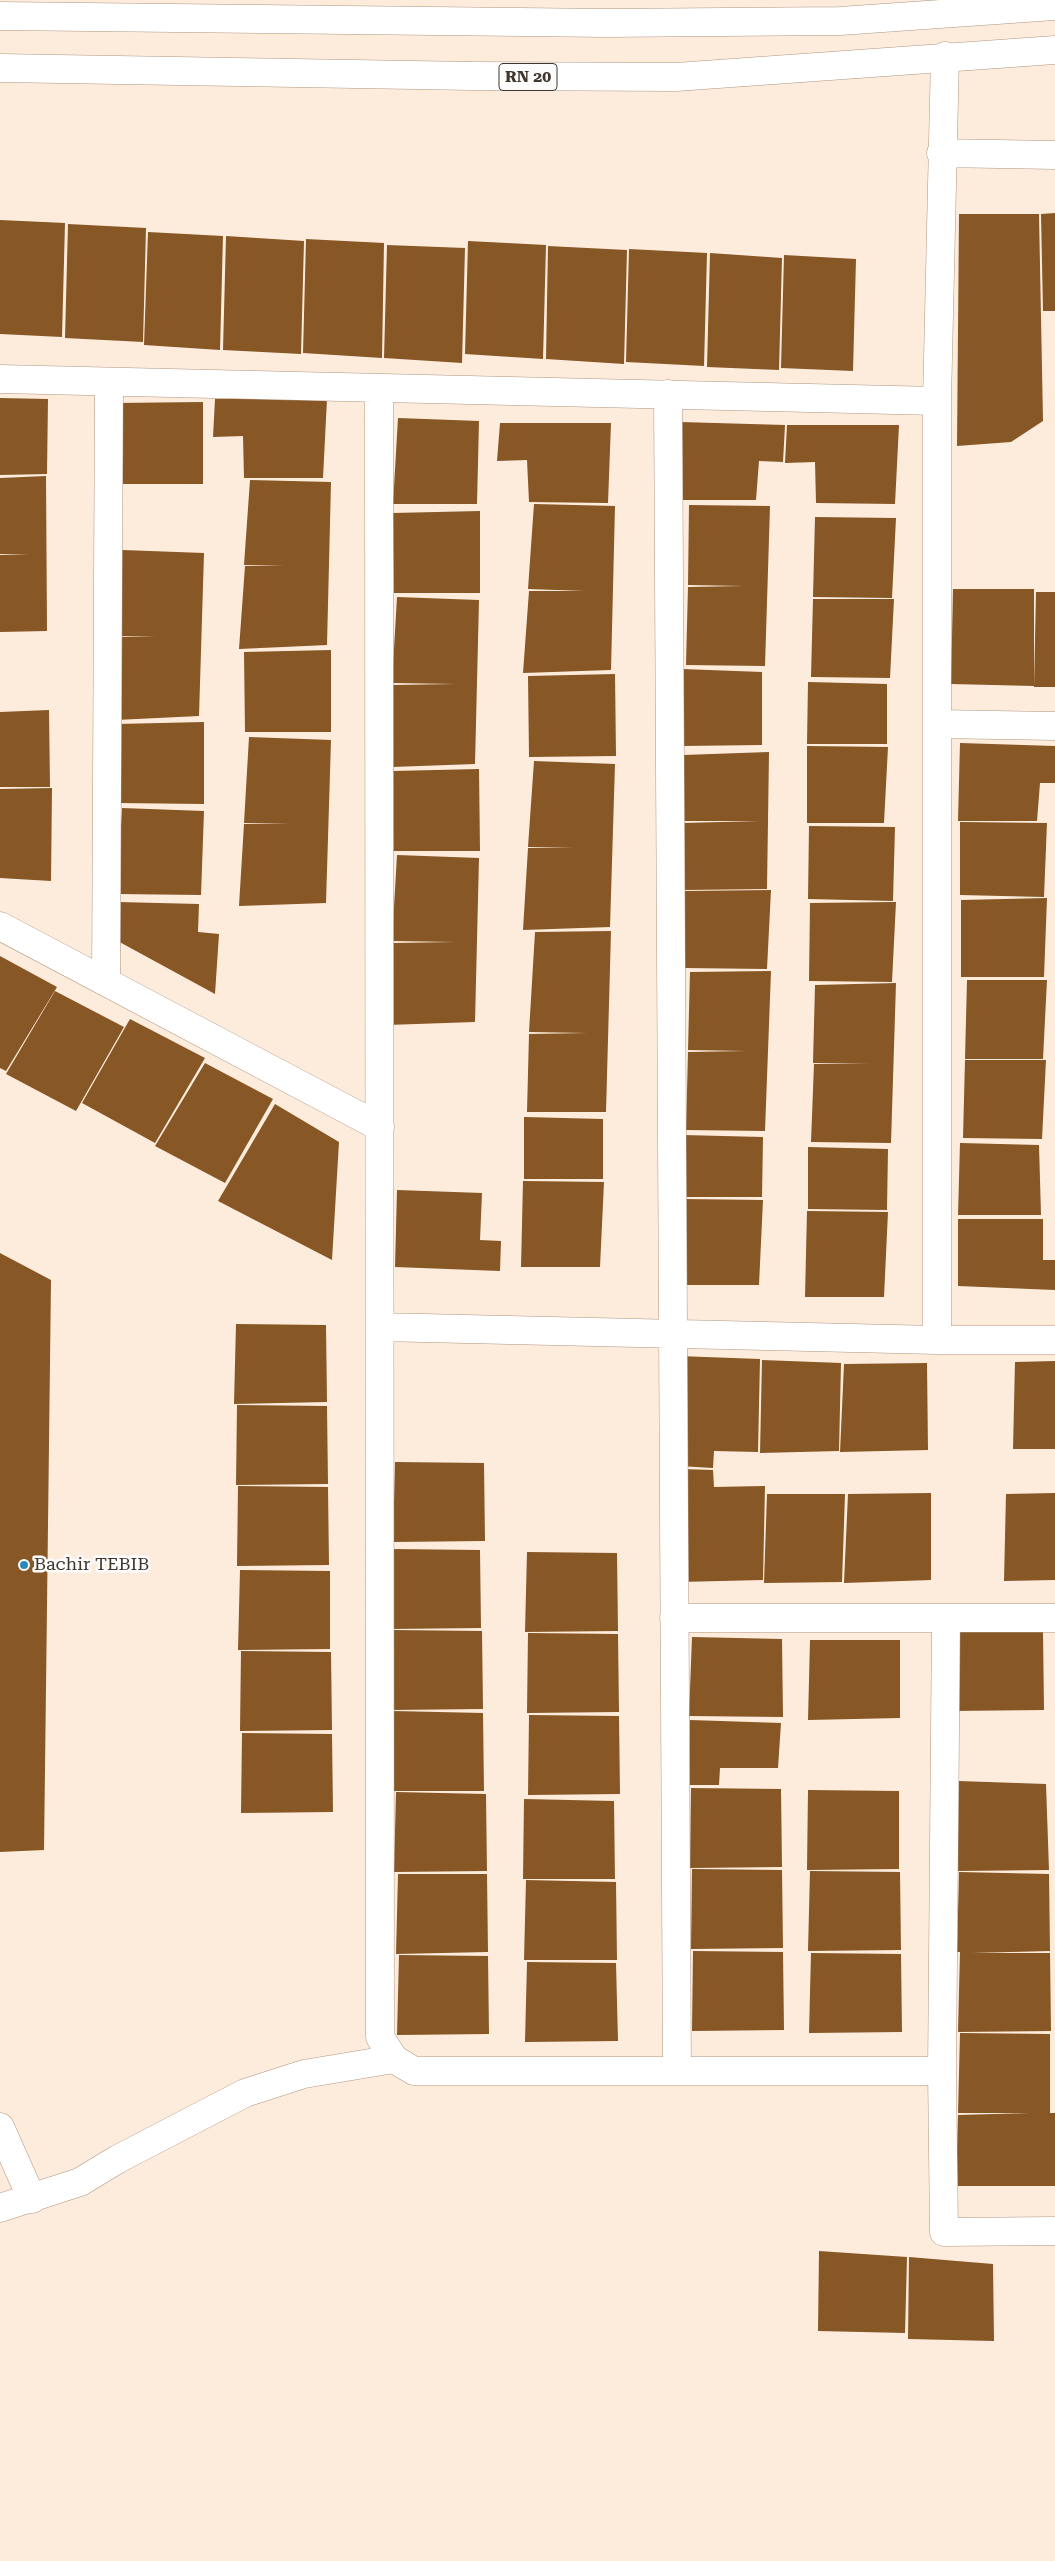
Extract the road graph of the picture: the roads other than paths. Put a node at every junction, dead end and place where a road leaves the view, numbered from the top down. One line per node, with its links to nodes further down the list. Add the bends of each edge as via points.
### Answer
1 (1055, 6): 2 (main road, via 840,21 606,23)
2 (0, 16)
3 (1055, 50): 4 (main road, RN 20)
4 (945, 56): 5 (main road, RN 20, via 676,78); 6 (main road)
5 (0, 68)
6 (941, 154): 7 (main road); 12 (main road)
7 (1055, 155)
8 (0, 379): 9 (main road)
9 (109, 382): 10 (main road); 16 (main road)
10 (379, 388): 11 (main road); 17 (main road)
11 (668, 394): 12 (main road); 19 (main road)
12 (937, 401): 13 (main road)
13 (937, 724): 14 (main road); 20 (main road)
14 (1055, 726)
15 (0, 926): 16 (main road)
16 (106, 982): 17 (main road)
17 (380, 1128): 18 (main road)
18 (380, 1327): 19 (main road); 25 (main road, via 380,2037)
19 (672, 1334): 20 (main road); 22 (main road)
20 (936, 1340): 21 (main road)
21 (1055, 1340)
22 (674, 1618): 23 (main road); 26 (main road)
23 (946, 1618): 24 (main road); 27 (main road)
24 (1055, 1618)
25 (394, 2059): 26 (main road, via 414,2071); 29 (main road, via 304,2074 245,2093 80,2182)
26 (677, 2071): 27 (main road)
27 (942, 2071): 31 (main road, via 944,2232)
28 (0, 2127): 29 (main road)
29 (32, 2199): 30 (main road)
30 (0, 2208)
31 (1055, 2231)

